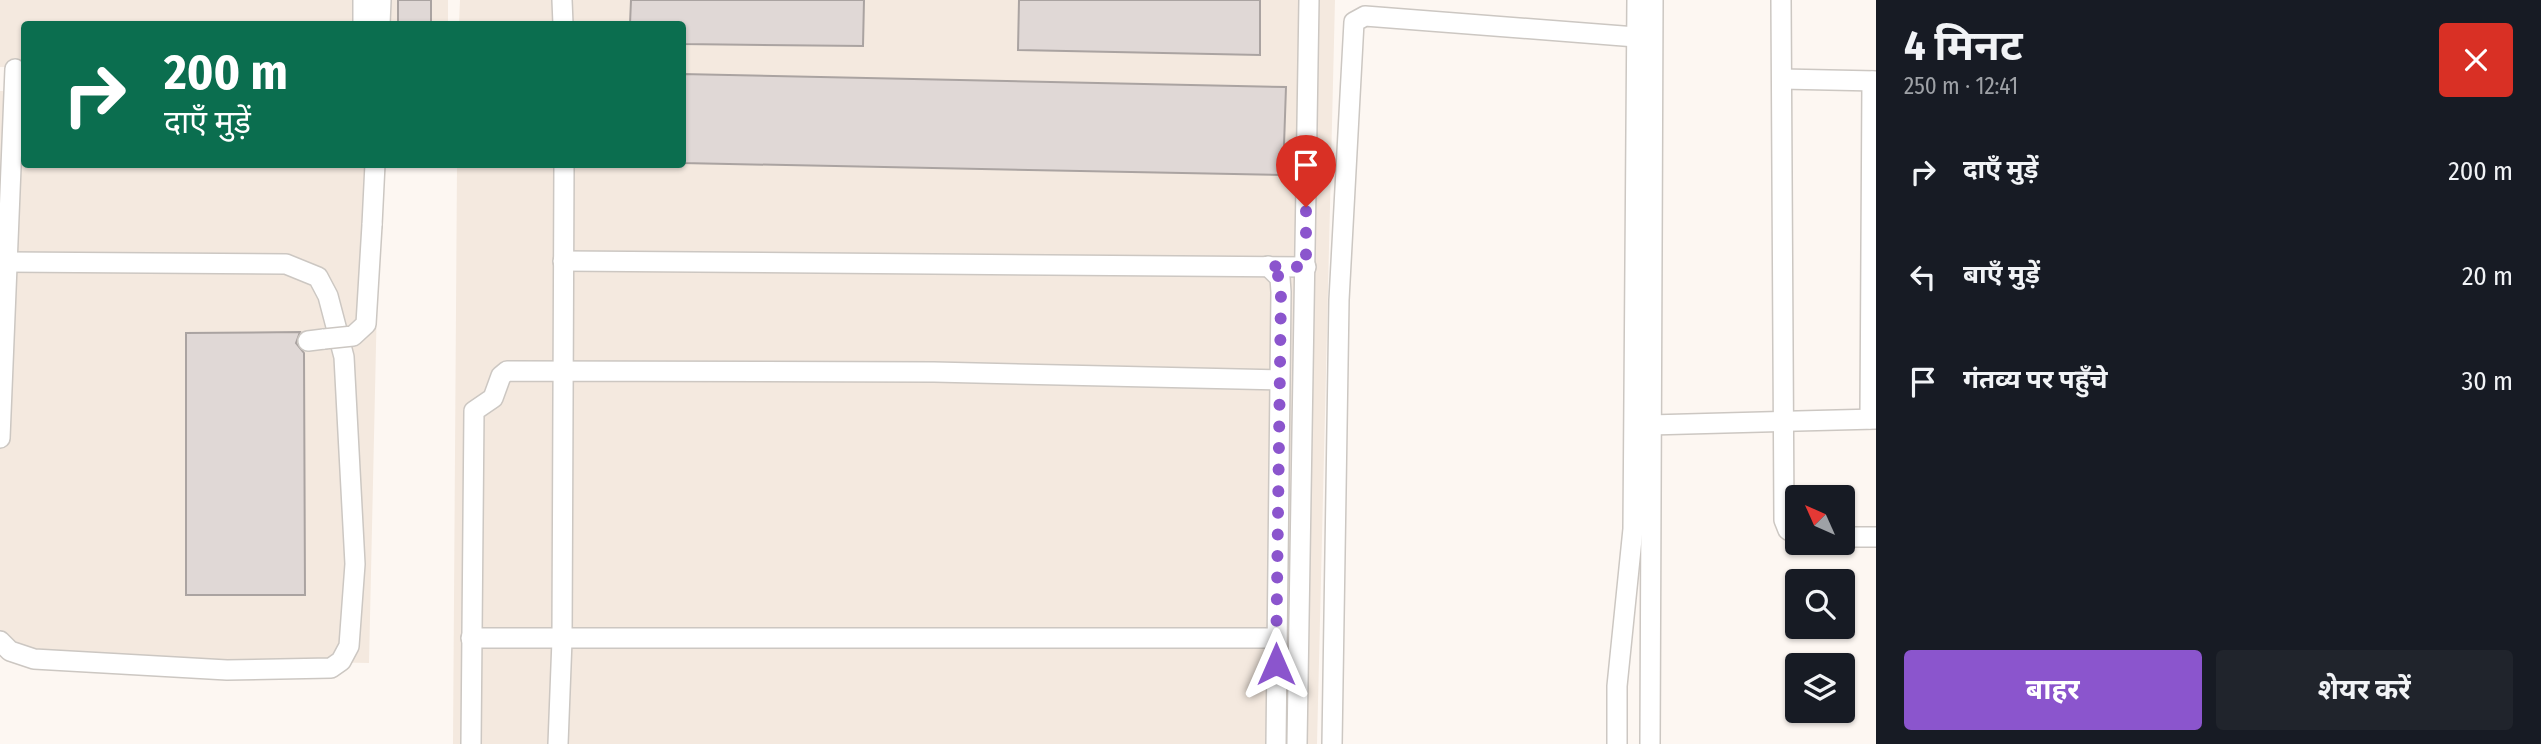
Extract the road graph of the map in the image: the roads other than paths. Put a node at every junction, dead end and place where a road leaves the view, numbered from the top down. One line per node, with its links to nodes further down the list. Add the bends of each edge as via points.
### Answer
1 (363, 0): 8 (street)
2 (381, 0): 9 (street)
3 (562, 0): 10 (street)
4 (1309, 0): 20 (street)
5 (1637, 0): 11 (street)
6 (1653, 0): 26 (street)
7 (1781, 0): 13 (street)
8 (363, 21)
9 (380, 21)
10 (563, 21)
11 (1636, 37): 39 (street, via 1365,16 1354,22 1339,300); 40 (street, via 1633,529)
12 (13, 77): 18 (street)
13 (1782, 79): 14 (street); 25 (street)
14 (1874, 81): 24 (street)
15 (375, 168): 21 (street, bridge, via 366,324 353,336)
16 (564, 168): 17 (street)
17 (563, 261): 19 (street); 22 (street)
18 (6, 262): 27 (street); 34 (street, via 286,264 318,277 328,296 344,357 355,564 349,646 341,661 331,667 227,670 34,659 10,651)
19 (1268, 266): 20 (street); 23 (street, via 1281,283)
20 (1306, 267): 38 (street)
21 (316, 340)
22 (563, 369): 23 (street); 31 (street, via 507,371 493,398 474,410); 33 (street)
23 (1279, 380): 32 (street)
24 (1873, 419): 25 (street)
25 (1783, 422): 26 (street); 28 (street)
26 (1650, 425): 41 (street)
27 (0, 438)
28 (1785, 522)
29 (1855, 537): 30 (street)
30 (1876, 537)
31 (471, 638): 33 (street); 35 (street)
32 (1276, 638): 33 (street); 37 (street)
33 (562, 640): 36 (street)
34 (0, 641)
35 (471, 744)
36 (558, 744)
37 (1276, 744)
38 (1297, 744)
39 (1332, 744)
40 (1617, 744)
41 (1650, 744)

